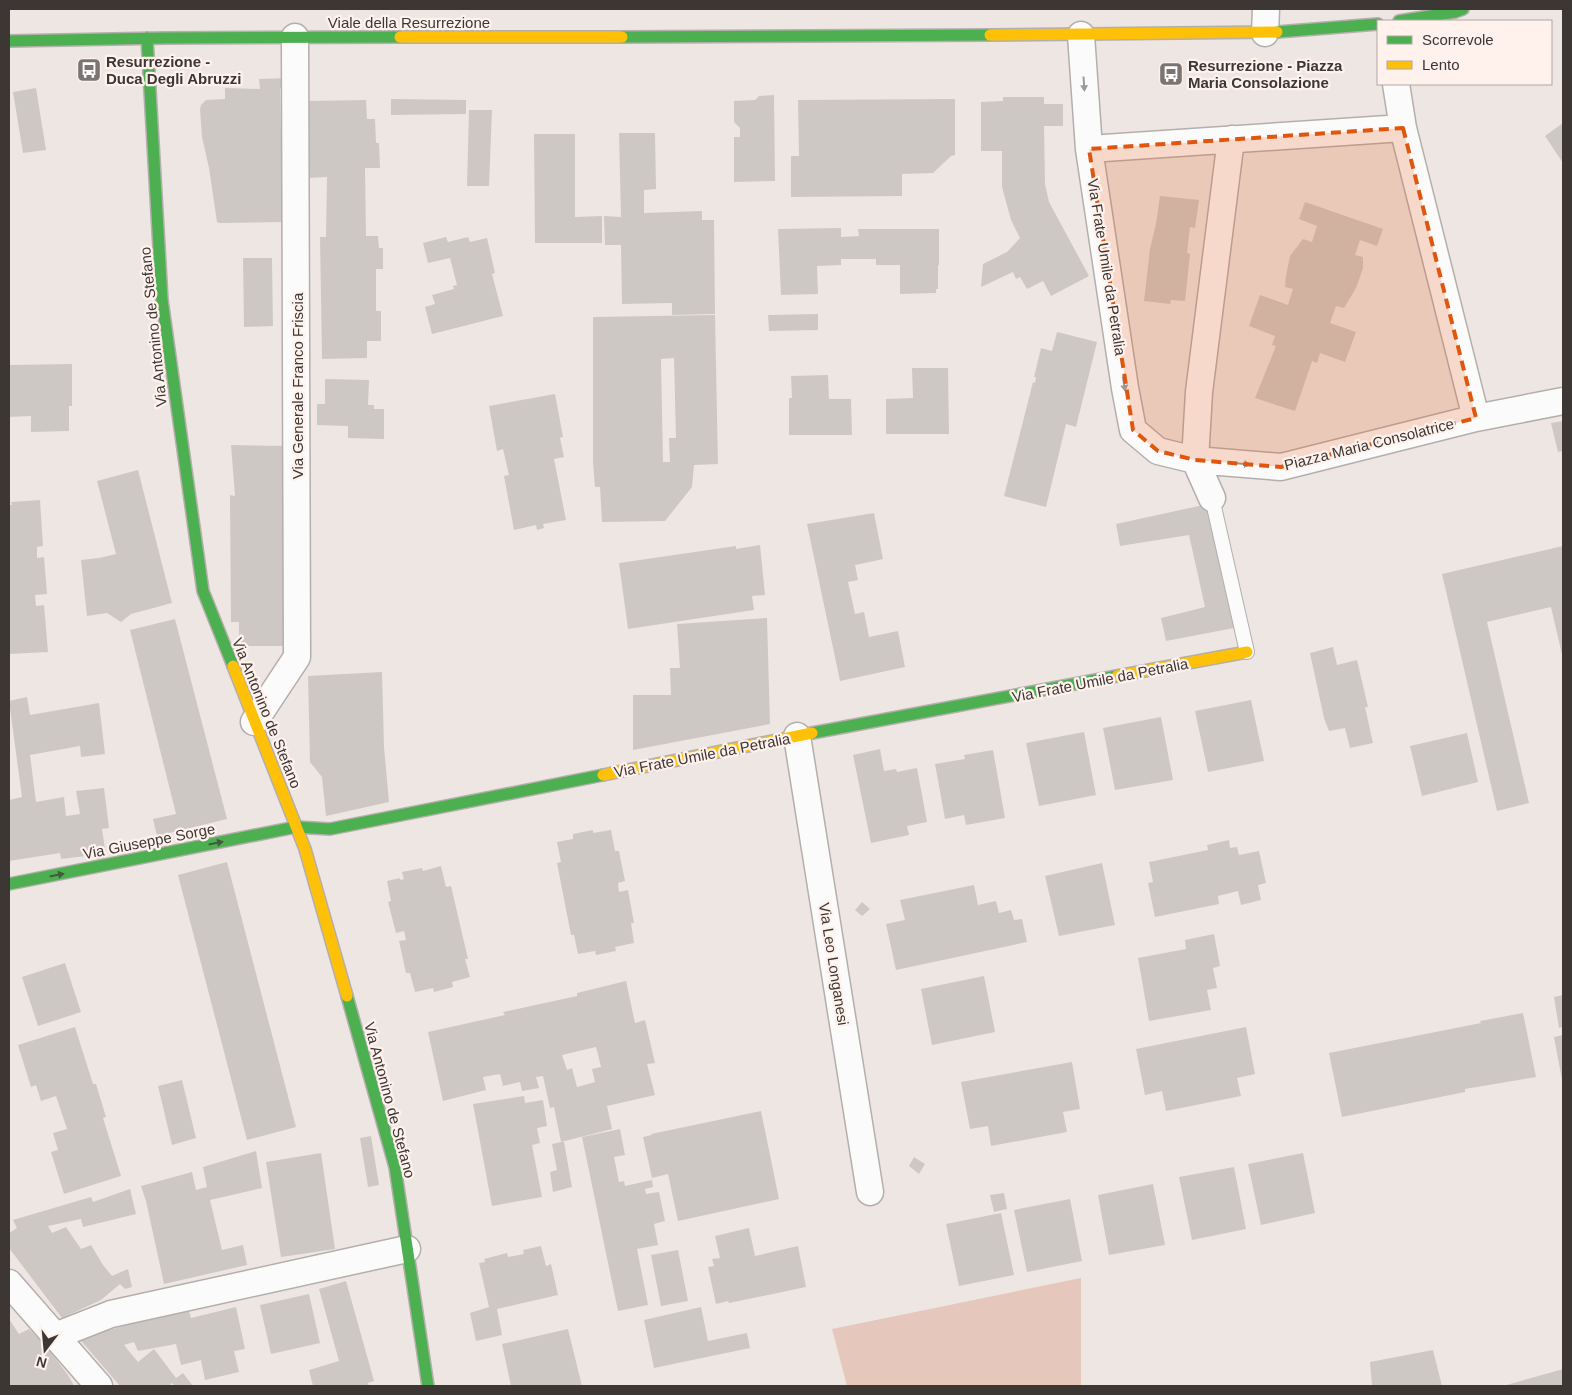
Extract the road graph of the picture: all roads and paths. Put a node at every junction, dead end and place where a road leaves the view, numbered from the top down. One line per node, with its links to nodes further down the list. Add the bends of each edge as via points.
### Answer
1 (1463, 9): 2 (street)
2 (1405, 20)
3 (1266, 21): 4 (street, Viale della Resurrezione); 5 (street, Viale della Resurrezione)
4 (1377, 24)
5 (1081, 35): 6 (street, Viale della Resurrezione); 12 (street, Via Frate Umile da Petralia, one-way to 12)
6 (295, 37): 7 (street, Viale della Resurrezione); 18 (street, Via Generale Franco Friscia, via 297,657)
7 (146, 38): 8 (street, Viale della Resurrezione); 18 (street, Via Antonino de Stefano, via 162,300 203,591)
8 (9, 41)
9 (1396, 85): 10 (street)
10 (1403, 128): 11 (street); 14 (street)
11 (1231, 140): 12 (street); 15 (street, via 1199,392)
12 (1089, 149): 15 (street, Via Frate Umile da Petralia, one-way to 15, via 1133,430 1158,451)
13 (1563, 401): 14 (street, Piazza Maria Consolatrice)
14 (1476, 418): 15 (street, Piazza Maria Consolatrice, one-way to 14, via 1281,467)
15 (1195, 460): 16 (street, Via Frate Umile da Petralia)
16 (1212, 498): 17 (lane, Via Frate Umile da Petralia)
17 (1247, 652): 19 (street, Via Frate Umile da Petralia)
18 (254, 722): 20 (street, Via Antonino de Stefano)
19 (797, 736): 20 (street, Via Frate Umile da Petralia, via 330,829); 22 (street, Via Leo Longanesi)
20 (296, 828): 21 (street, Via Giuseppe Sorge, one-way to 20); 23 (street, Via Antonino de Stefano, via 305,849 395,1167)
21 (9, 884)
22 (870, 1192)
23 (407, 1249): 25 (street, via 111,1314); 27 (street, Via Antonino de Stefano)
24 (9, 1283): 25 (street)
25 (55, 1336): 26 (street)
26 (99, 1386)
27 (428, 1386)

